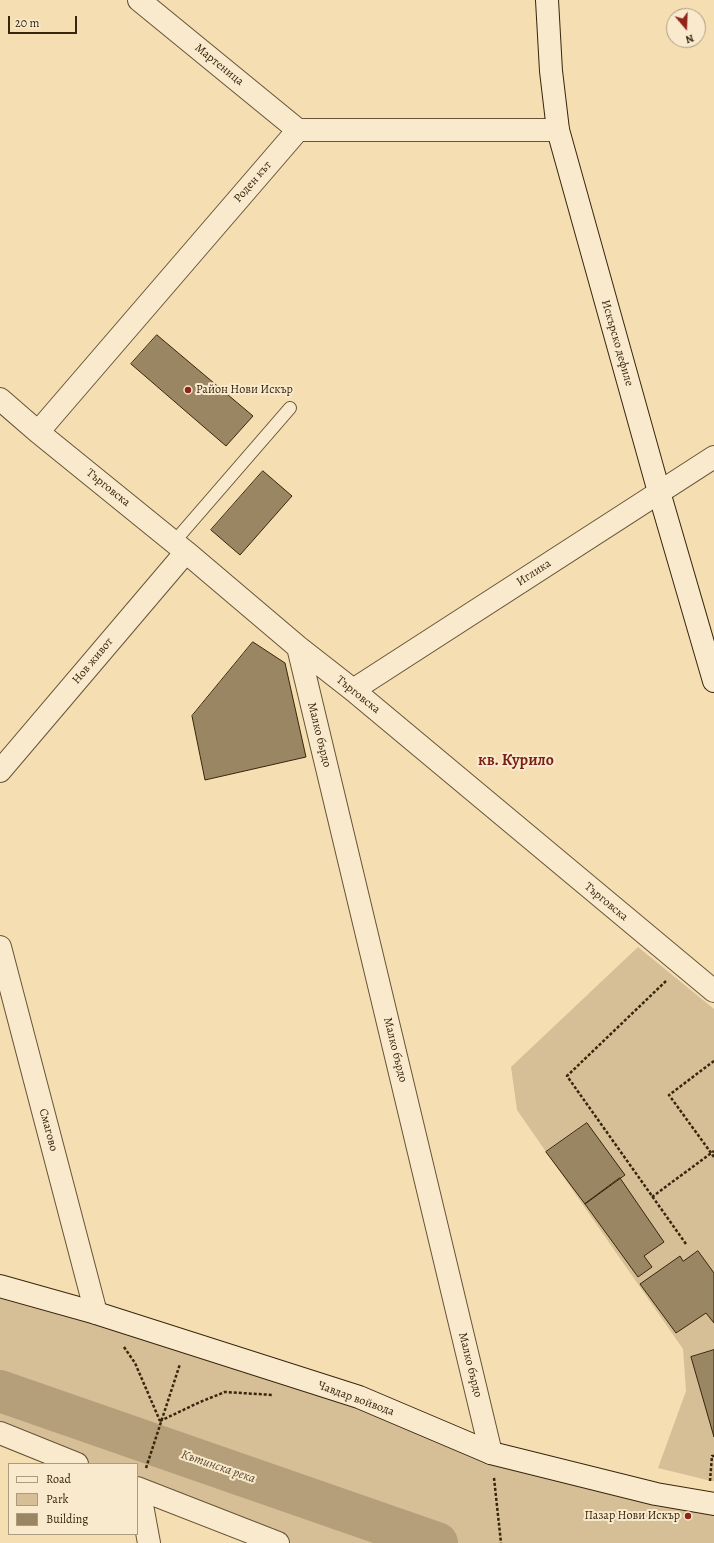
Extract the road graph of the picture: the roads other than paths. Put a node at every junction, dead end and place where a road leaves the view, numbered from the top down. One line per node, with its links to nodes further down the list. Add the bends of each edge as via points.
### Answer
1 (139, 0): 3 (street, Мартеница)
2 (547, 0): 4 (street, Искърско дефиле, via 551,71)
3 (298, 130): 4 (street); 7 (street, Роден кът)
4 (558, 130): 9 (street, Искърско дефиле)
5 (0, 399): 7 (street, Търговска)
6 (290, 408): 10 (lane)
7 (38, 432): 10 (street, Търговска)
8 (714, 457): 9 (street, Иглика)
9 (659, 492): 12 (street, Искърско дефиле); 13 (street, Иглика)
10 (180, 547): 11 (street, Търговска); 14 (street, Нов живот)
11 (298, 647): 13 (street, Търговска); 20 (street, Малко бърдо)
12 (714, 681)
13 (353, 690): 16 (street, Търговска)
14 (0, 771)
15 (0, 947): 18 (street, Смагово)
16 (714, 992)
17 (0, 1286): 18 (street, Чавдар войвода)
18 (96, 1313): 20 (street, Чавдар войвода, via 359,1398)
19 (0, 1433): 21 (street)
20 (492, 1453): 23 (street, Чавдар войвода, via 656,1494)
21 (75, 1463)
22 (138, 1489): 24 (street); 25 (street)
23 (714, 1504)
24 (149, 1543)
25 (278, 1543)

